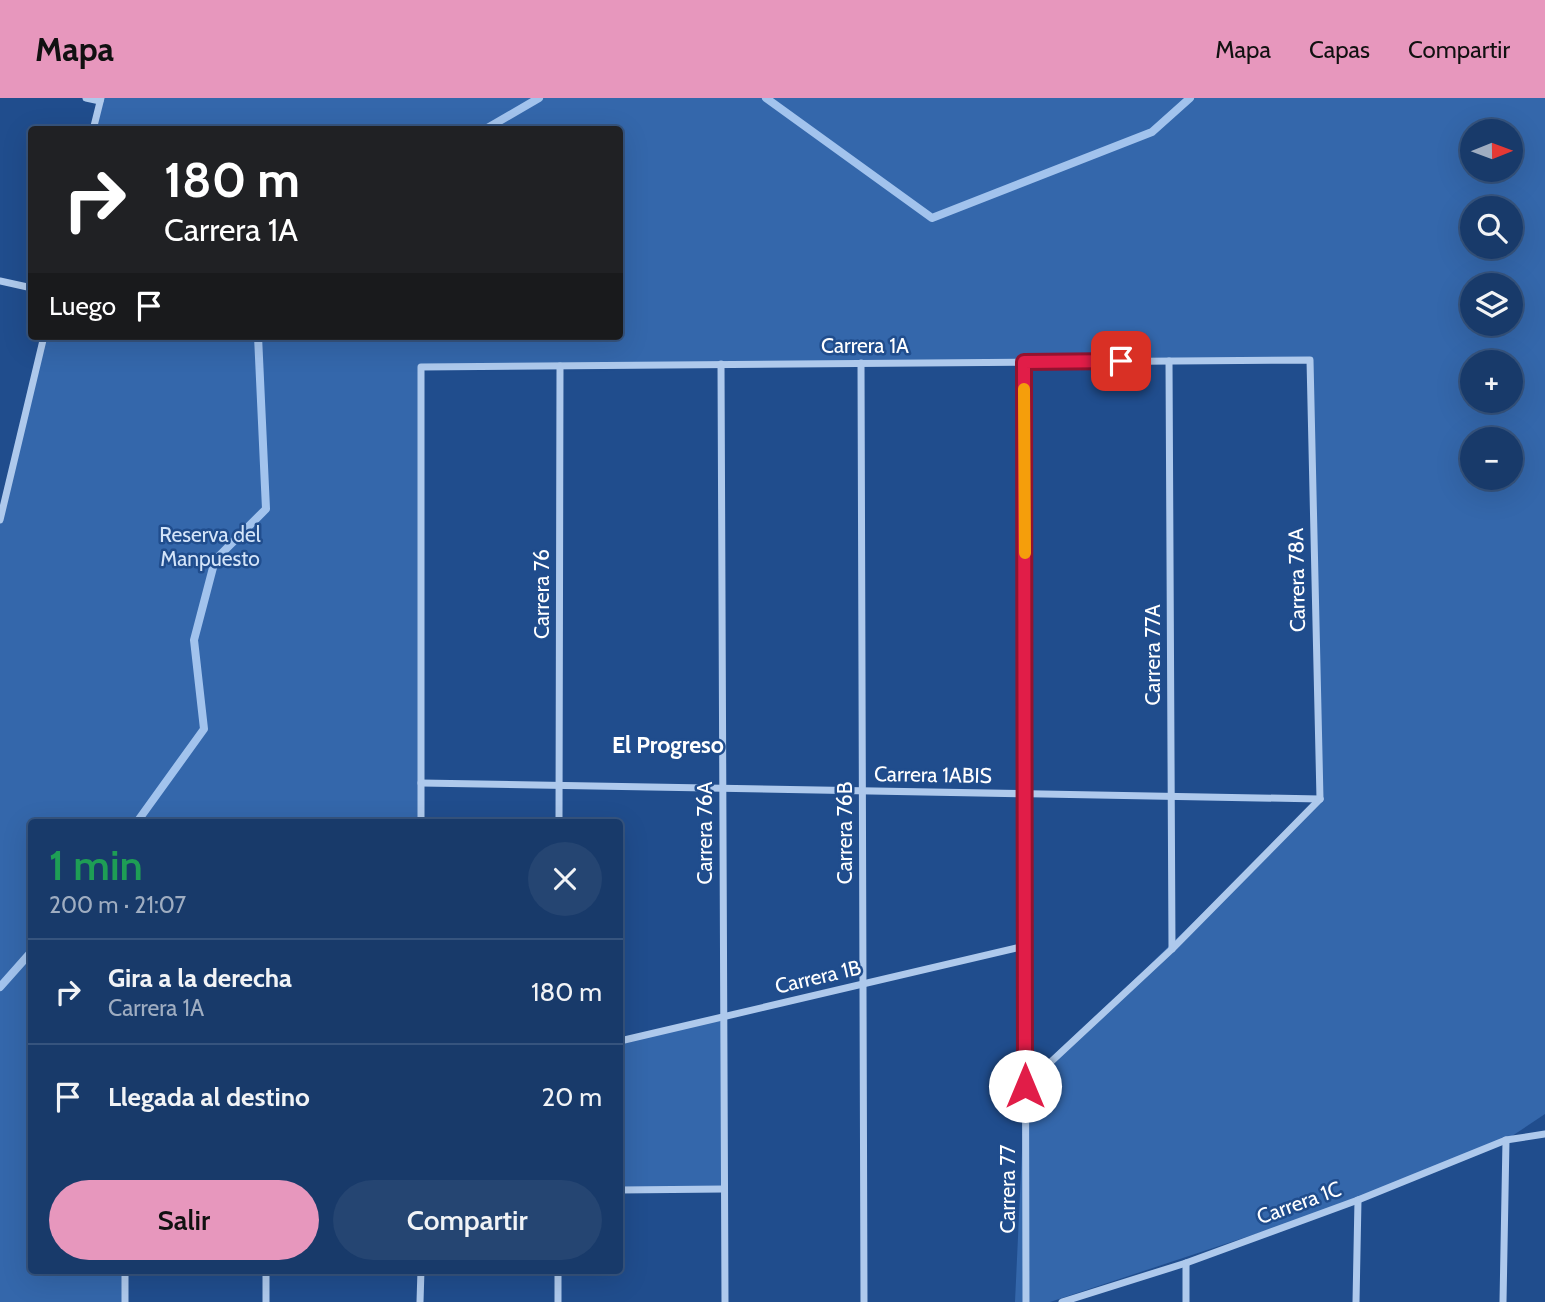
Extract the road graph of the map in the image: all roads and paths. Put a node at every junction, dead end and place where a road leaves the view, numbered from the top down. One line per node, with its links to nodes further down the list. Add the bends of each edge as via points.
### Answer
1 (86, 98): 2 (street)
2 (101, 100): 3 (street)
3 (94, 126)
4 (0, 281): 5 (street)
5 (28, 287)
6 (43, 340): 13 (street)
7 (1310, 359): 8 (street, Carrera 1A); 20 (street, Carrera 78A)
8 (1169, 361): 9 (street, Carrera 1A); 19 (street, Carrera 77A)
9 (1024, 362): 10 (street, Carrera 1A); 18 (street, Carrera 77)
10 (861, 363): 11 (street, Carrera 1A); 17 (street, Carrera 76B)
11 (721, 365): 12 (street, Carrera 1A); 16 (street, Carrera 76A)
12 (560, 366): 14 (street, Carrera 1A, via 421,367); 15 (street, Carrera 76)
13 (0, 520)
14 (421, 783): 15 (street, Carrera 1ABIS); 21 (street)
15 (559, 785): 16 (street, Carrera 1ABIS); 22 (street, Carrera 76)
16 (723, 788): 17 (street, Carrera 1ABIS); 26 (street, Carrera 76A)
17 (862, 791): 18 (street, Carrera 1ABIS); 25 (street, Carrera 76B)
18 (1025, 794): 19 (street, Carrera 1ABIS); 23 (street, Carrera 77)
19 (1171, 796): 20 (street, Carrera 1ABIS); 24 (street, Carrera 77A)
20 (1320, 799): 24 (street)
21 (421, 819)
22 (559, 819)
23 (1025, 946): 25 (street, Carrera 1B); 28 (street, Carrera 77)
24 (1171, 949): 28 (street)
25 (863, 984): 26 (street, Carrera 1B); 44 (street, Carrera 76B)
26 (724, 1016): 27 (street, Carrera 1B); 31 (street, Carrera 76A)
27 (623, 1040)
28 (1025, 1086): 45 (street, Carrera 77)
29 (1545, 1134): 30 (street, Carrera 1C)
30 (1506, 1140): 33 (street, Carrera 1C); 49 (street)
31 (724, 1189): 32 (street); 43 (street, Carrera 76A)
32 (623, 1190)
33 (1358, 1200): 34 (street, Carrera 1C); 48 (street)
34 (1186, 1264): 46 (street, Carrera 1C); 47 (street)
35 (125, 1274): 39 (street)
36 (266, 1274): 40 (street)
37 (421, 1274): 41 (street)
38 (558, 1274): 42 (street)
39 (125, 1302)
40 (266, 1302)
41 (421, 1302)
42 (558, 1302)
43 (725, 1302)
44 (864, 1302)
45 (1026, 1302)
46 (1062, 1302)
47 (1186, 1302)
48 (1356, 1302)
49 (1503, 1302)

